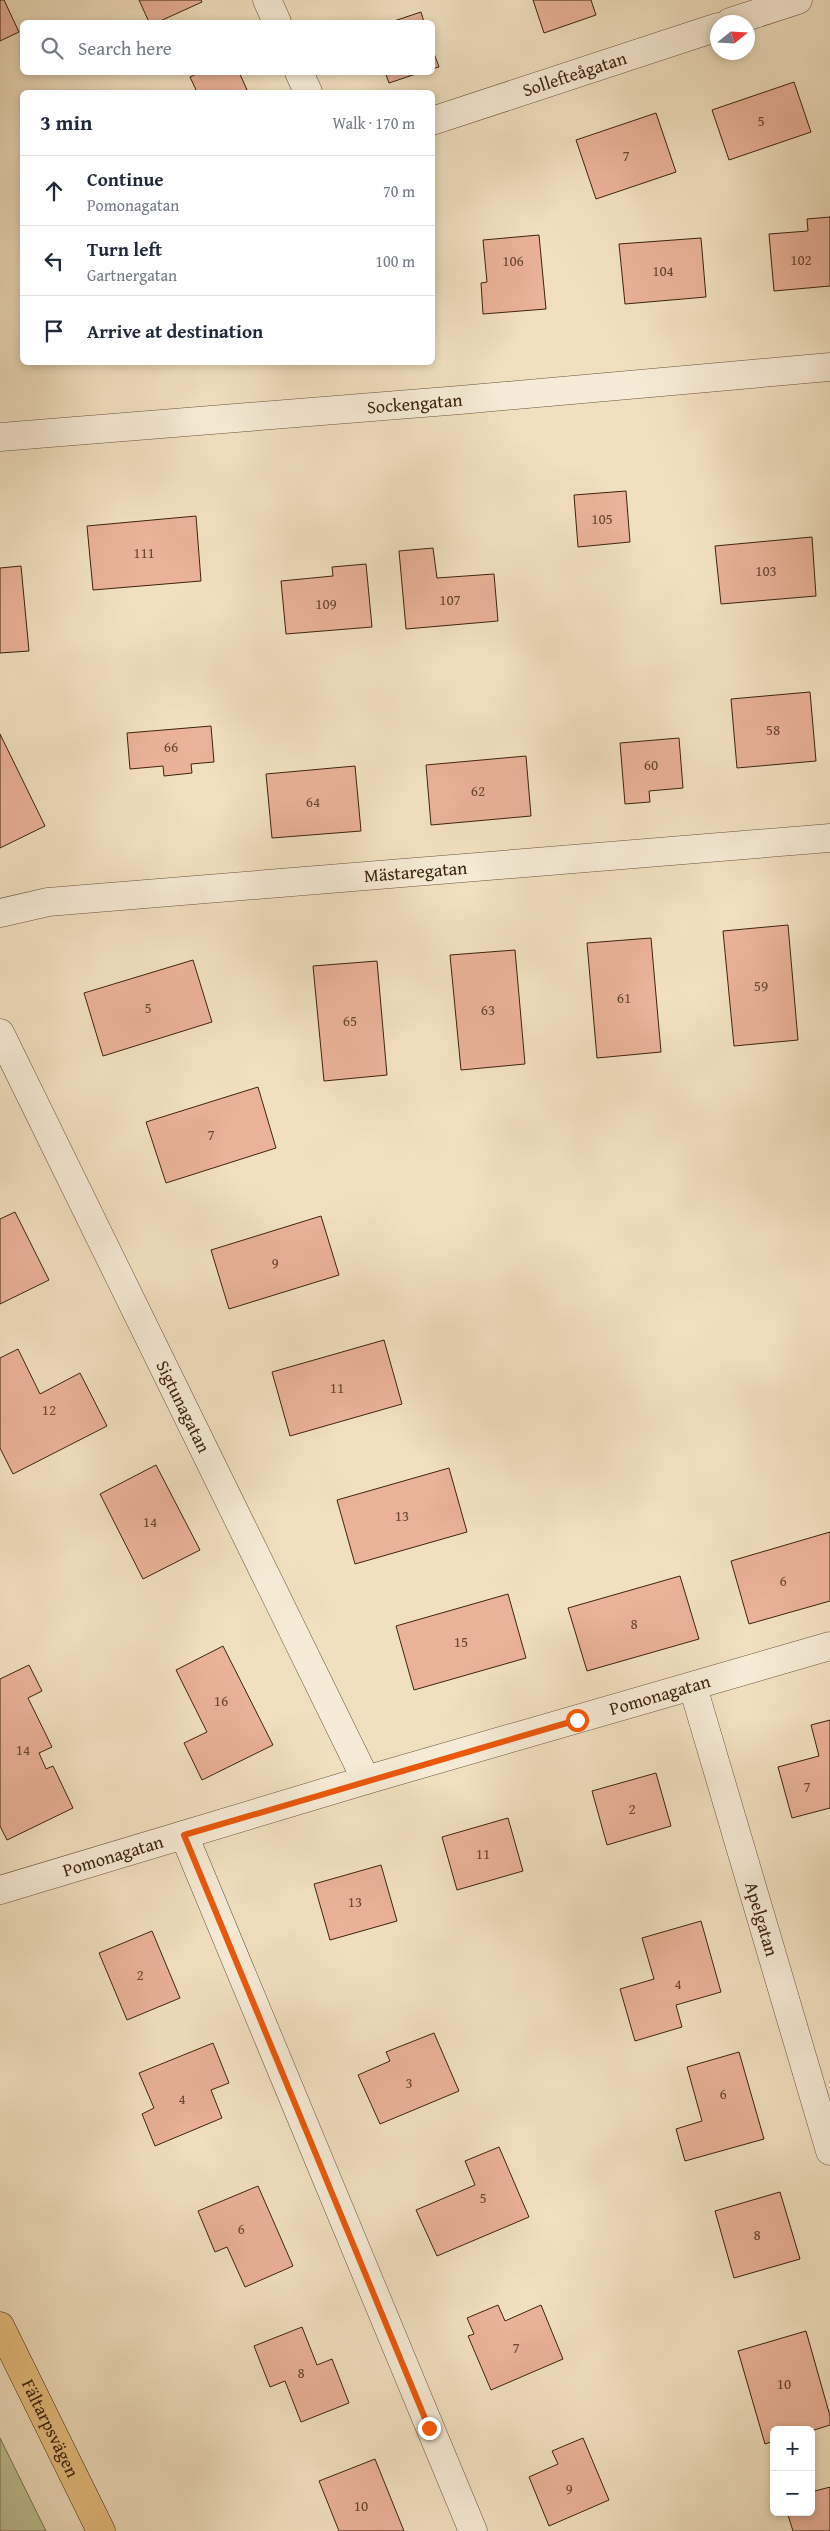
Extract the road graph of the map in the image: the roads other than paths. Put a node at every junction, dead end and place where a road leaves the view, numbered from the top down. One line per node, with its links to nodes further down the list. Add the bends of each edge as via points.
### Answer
1 (267, 0): 4 (street)
2 (798, 0): 3 (street)
3 (752, 15)
4 (276, 20)
5 (710, 30): 8 (street, Sollefteågatan)
6 (300, 75): 7 (street)
7 (307, 90)
8 (435, 120)
9 (830, 367): 10 (street, Sockengatan)
10 (0, 436)
11 (830, 838): 12 (street, Mästaregatan, via 48,902)
12 (0, 913)
13 (0, 1033): 16 (street, Sigtunagatan)
14 (830, 1646): 15 (street, Pomonagatan)
15 (693, 1687): 16 (street, Pomonagatan); 19 (street, Apelgatan)
16 (366, 1780): 17 (street, Pomonagatan)
17 (184, 1835): 18 (street, Pomonagatan); 22 (street)
18 (0, 1890)
19 (830, 2151)
20 (0, 2326): 21 (main road, Fältarpsvägen)
21 (101, 2531)
22 (472, 2531)

